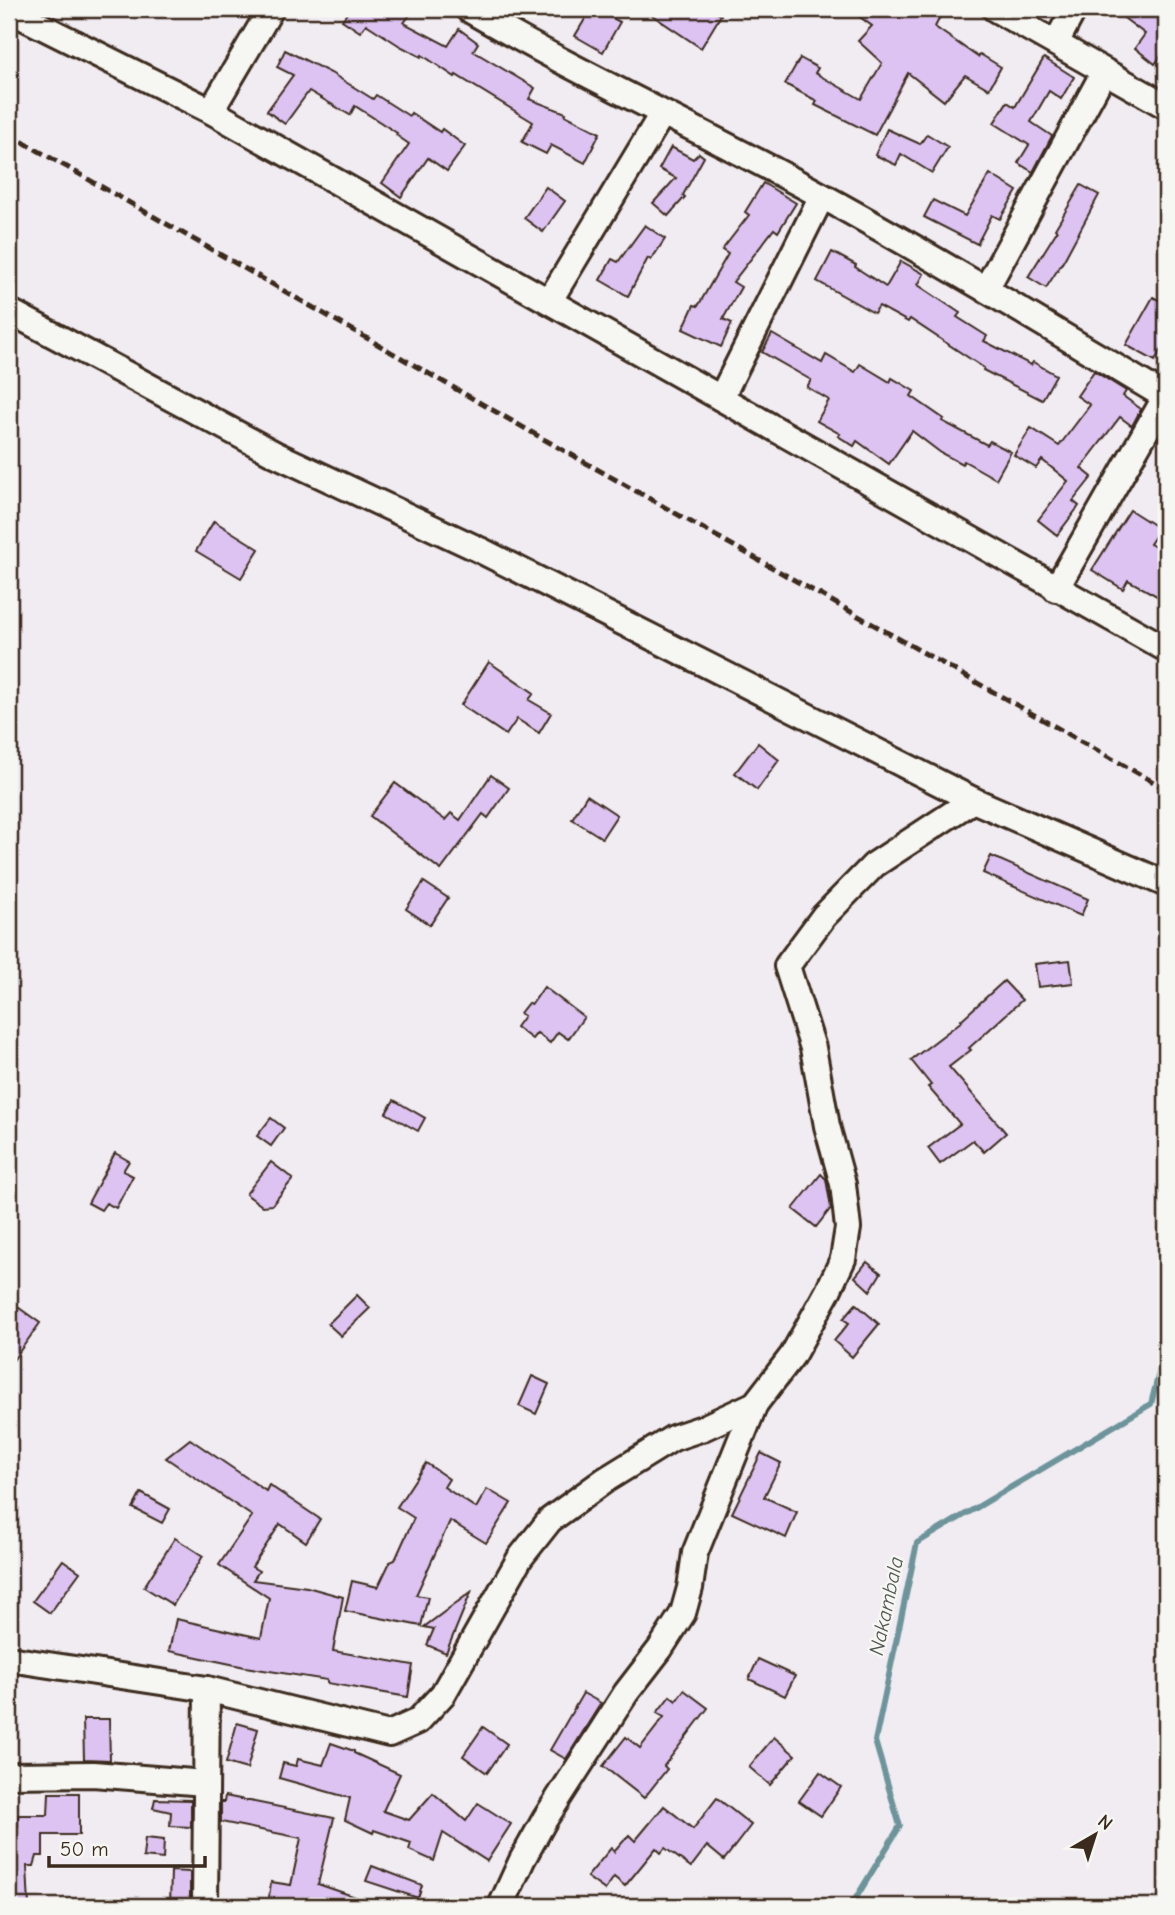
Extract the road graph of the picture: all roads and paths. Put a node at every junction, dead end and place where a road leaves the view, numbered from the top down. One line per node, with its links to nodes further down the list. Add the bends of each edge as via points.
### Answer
1 (271, 9): 9 (street)
2 (995, 9): 6 (street)
3 (1074, 9): 6 (street)
4 (9, 10): 9 (street)
5 (476, 11): 10 (street)
6 (1056, 43): 7 (street)
7 (1104, 72): 8 (street); 12 (street)
8 (1166, 106)
9 (211, 111): 13 (street)
10 (662, 114): 11 (street); 13 (street)
11 (822, 196): 12 (street); 16 (street)
12 (986, 289): 15 (street)
13 (550, 300): 16 (street)
14 (9, 311): 19 (street, via 275,454 492,556)
15 (1166, 396): 17 (street)
16 (721, 398): 17 (street)
17 (1056, 589): 18 (street)
18 (1166, 649)
19 (973, 800): 20 (street); 21 (street, via 874,866 824,916 788,966 813,1048 848,1228 843,1259 828,1291 792,1356)
20 (1166, 884)
21 (755, 1404): 23 (street, via 673,1438 550,1520 520,1558 443,1694 418,1721 389,1734); 27 (street, via 695,1553 683,1613 545,1819)
22 (9, 1659): 23 (street)
23 (207, 1689): 25 (street)
24 (9, 1775): 25 (street, via 93,1774)
25 (205, 1783): 26 (street)
26 (205, 1906)
27 (501, 1906)

